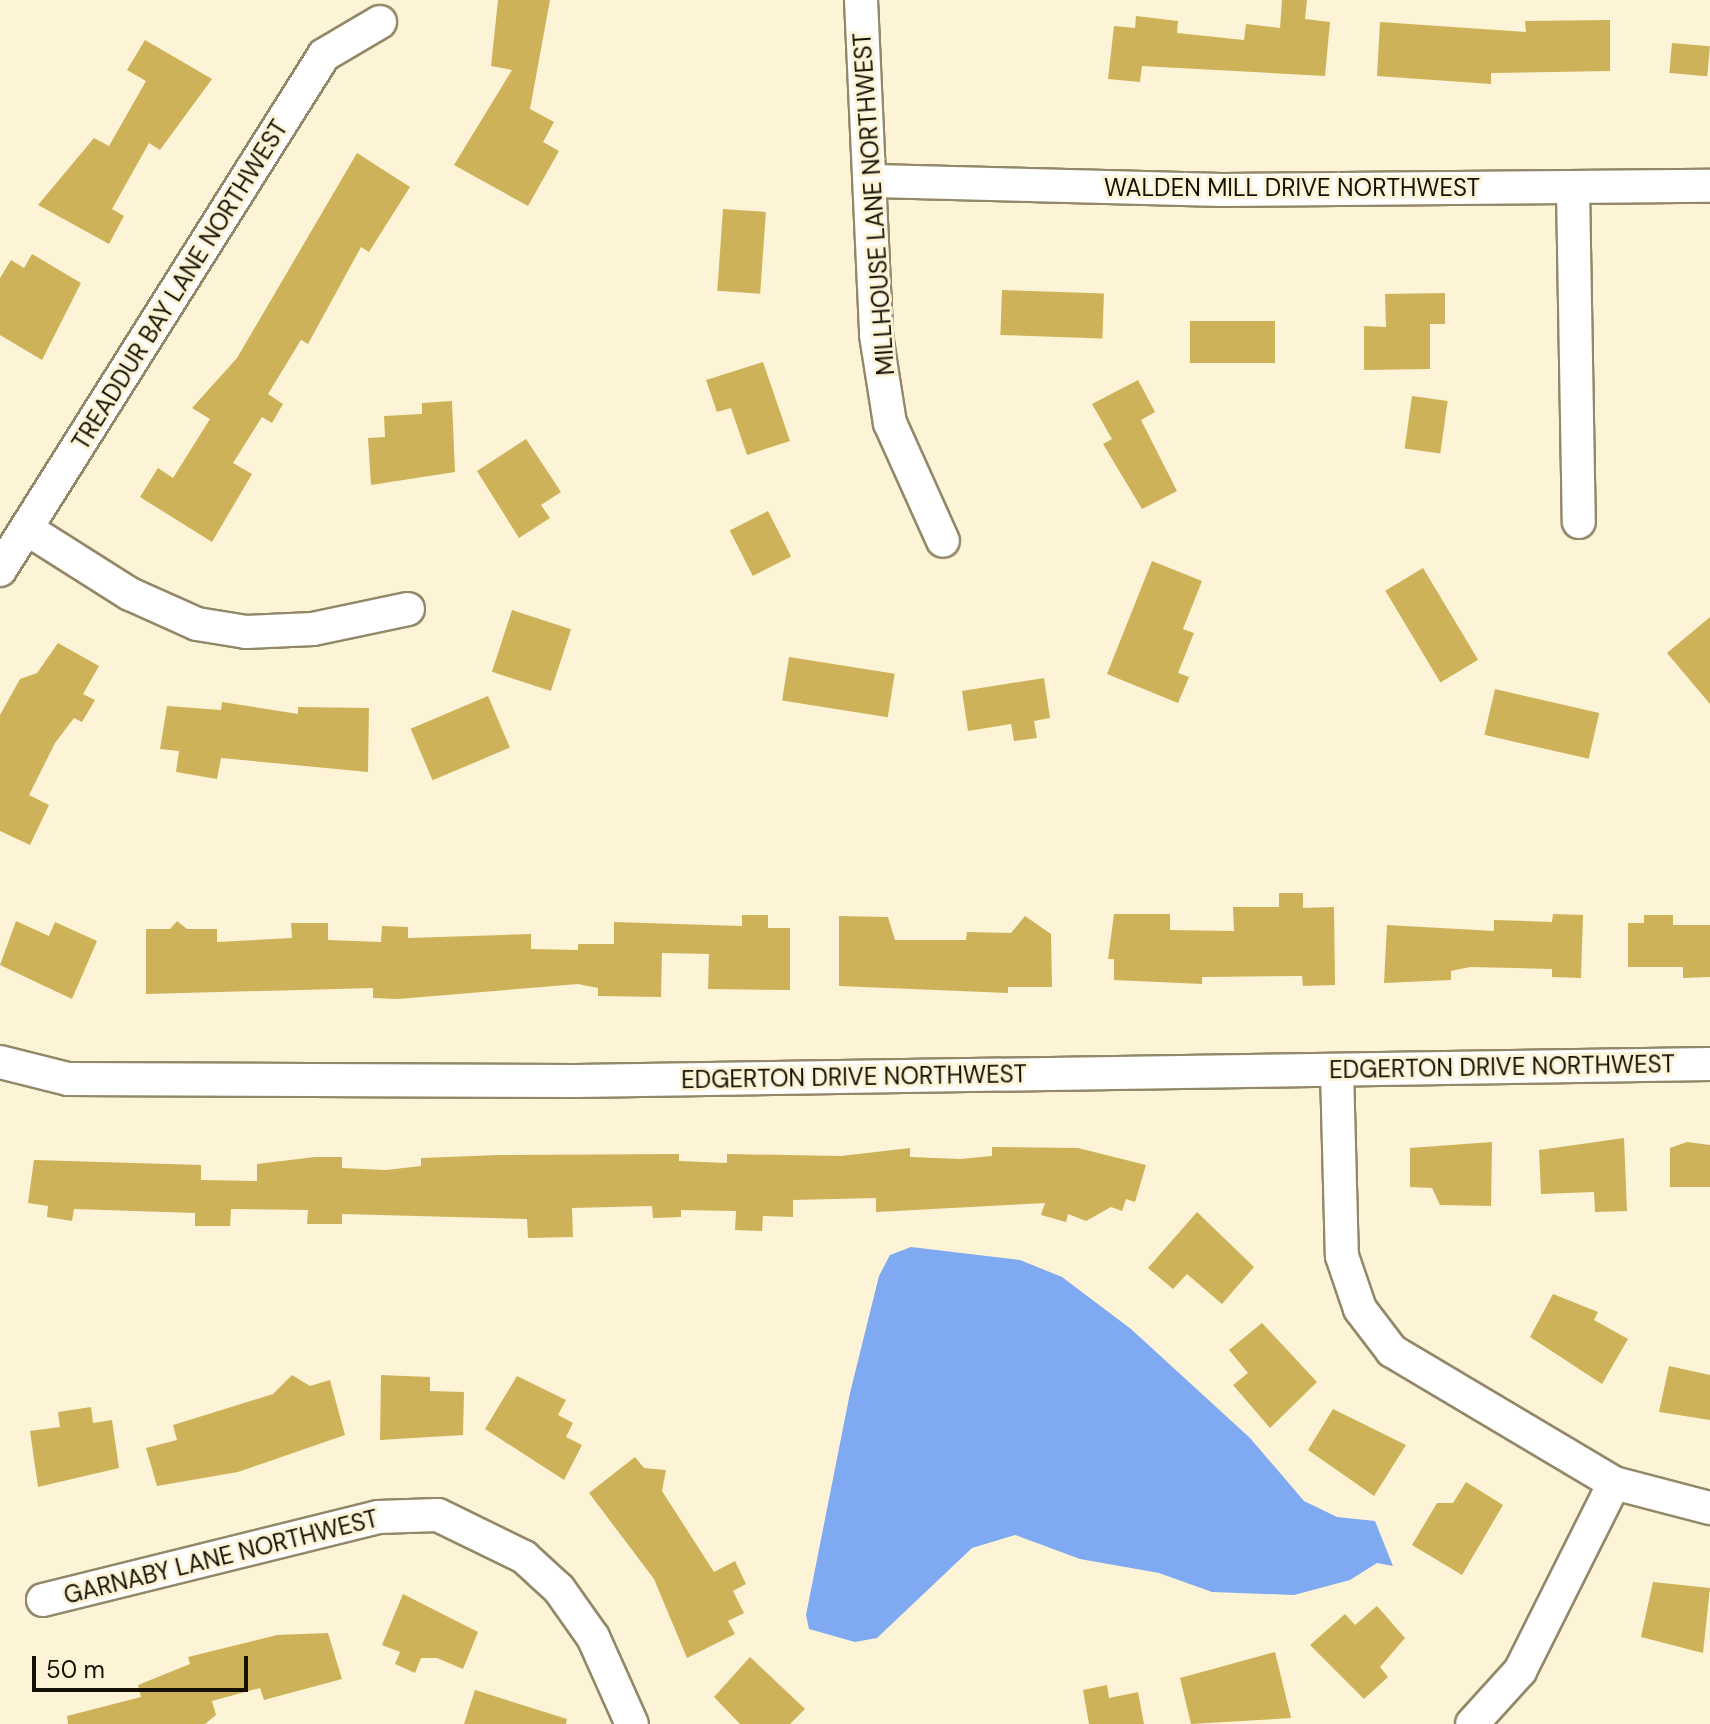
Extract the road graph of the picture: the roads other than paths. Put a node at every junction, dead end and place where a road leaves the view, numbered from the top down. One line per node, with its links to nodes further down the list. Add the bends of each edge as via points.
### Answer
1 (861, 0): 3 (street, MILLHOUSE LANE NORTHWEST)
2 (380, 22): 7 (street, TREADDUR BAY LANE NORTHWEST, via 324,55)
3 (875, 181): 5 (street, WALDEN MILL DRIVE NORTHWEST); 8 (street, MILLHOUSE LANE NORTHWEST, via 876,335 890,423)
4 (1710, 186): 5 (street, WALDEN MILL DRIVE NORTHWEST)
5 (1573, 189): 6 (street)
6 (1579, 522)
7 (27, 529): 9 (street, TREADDUR BAY LANE NORTHWEST); 10 (street, via 130,594 197,624 246,632 313,629)
8 (943, 541)
9 (0, 570)
10 (408, 609)
11 (0, 1062): 13 (street, EDGERTON DRIVE NORTHWEST, via 68,1079)
12 (1710, 1064): 13 (street, EDGERTON DRIVE NORTHWEST)
13 (1337, 1070): 14 (street, via 1342,1256 1360,1309 1392,1351)
14 (1614, 1483): 15 (street); 18 (street, via 1520,1671)
15 (1710, 1508)
16 (43, 1600): 17 (street, GARNABY LANE NORTHWEST, via 378,1517 438,1515 524,1557 559,1589 593,1637)
17 (632, 1724)
18 (1472, 1724)

